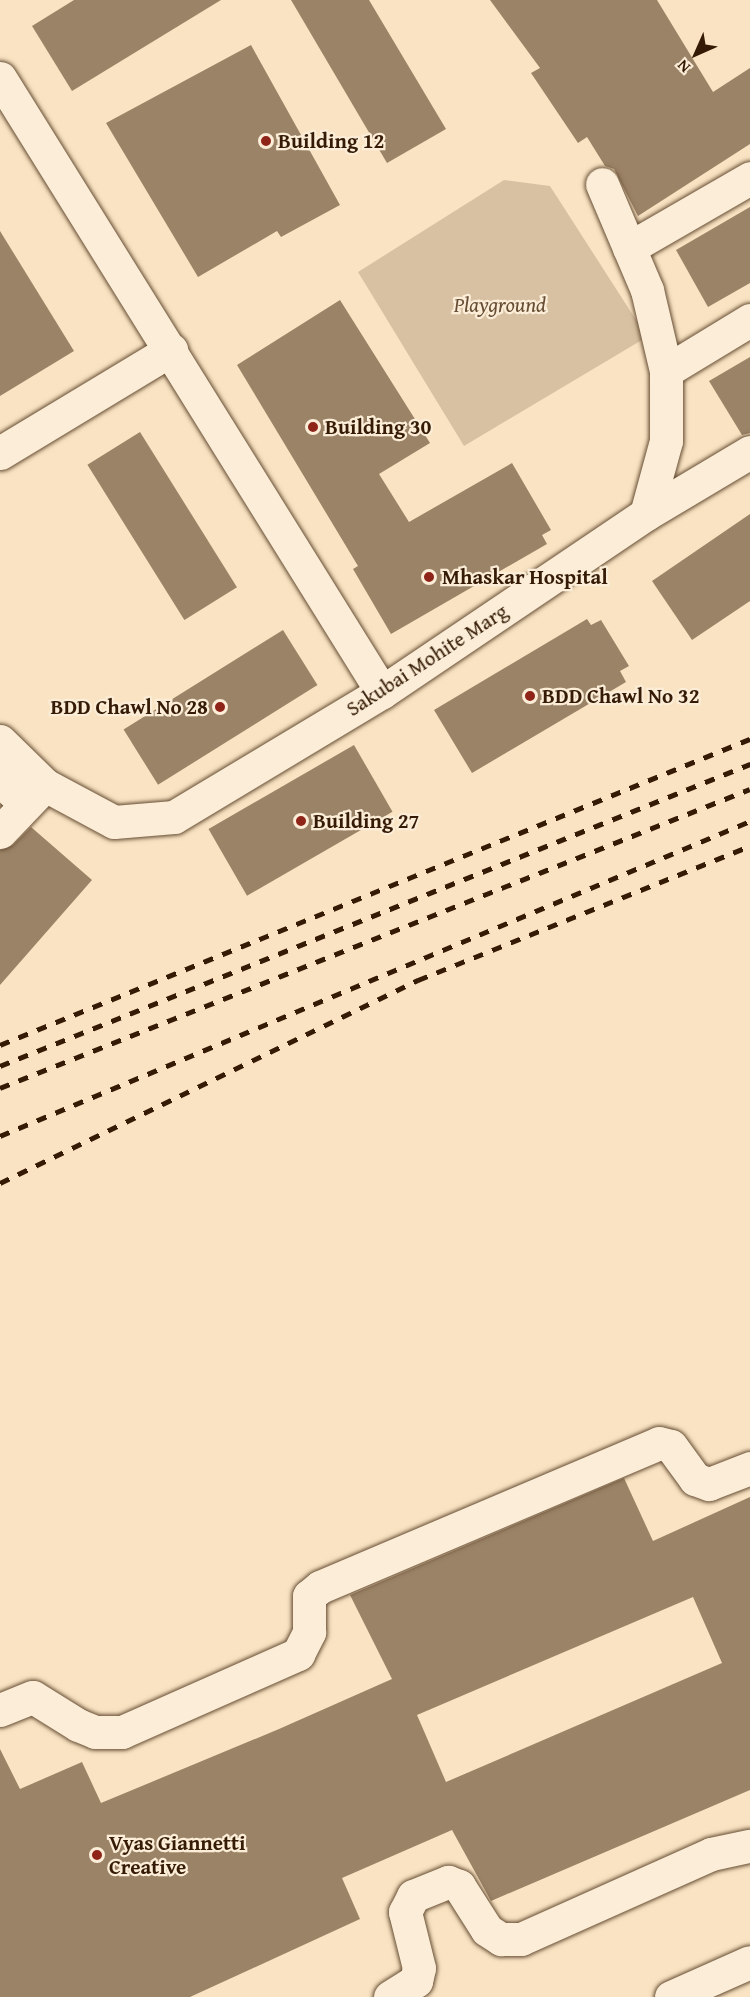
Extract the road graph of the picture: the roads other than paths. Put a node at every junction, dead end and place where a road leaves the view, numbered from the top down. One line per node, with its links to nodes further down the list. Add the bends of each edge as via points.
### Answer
1 (0, 78): 6 (street)
2 (750, 178): 4 (street)
3 (602, 184): 4 (street)
4 (629, 248): 7 (street, via 646,290)
5 (750, 320): 7 (street)
6 (171, 350): 9 (street); 11 (street)
7 (666, 370): 10 (street, via 666,441)
8 (750, 452): 10 (street, Sakubai Mohite Marg)
9 (0, 453)
10 (646, 514): 11 (street, Sakubai Mohite Marg)
11 (382, 692): 14 (street, Sakubai Mohite Marg, via 174,817 114,822)
12 (0, 741): 14 (street, Sakubai Mohite Marg)
13 (0, 780): 14 (street)
14 (36, 794): 15 (street)
15 (0, 832)
16 (750, 1468): 17 (street, via 709,1485 695,1479 671,1446 659,1443 320,1587 309,1596 309,1632 298,1654 122,1732 94,1732 33,1697)
17 (0, 1710)
18 (750, 1846): 20 (street, via 711,1854 521,1938 501,1939 487,1930 459,1886 448,1882 414,1896 405,1912 419,1968 416,1981)
19 (750, 1962): 21 (street)
20 (390, 1997)
21 (671, 1997)

